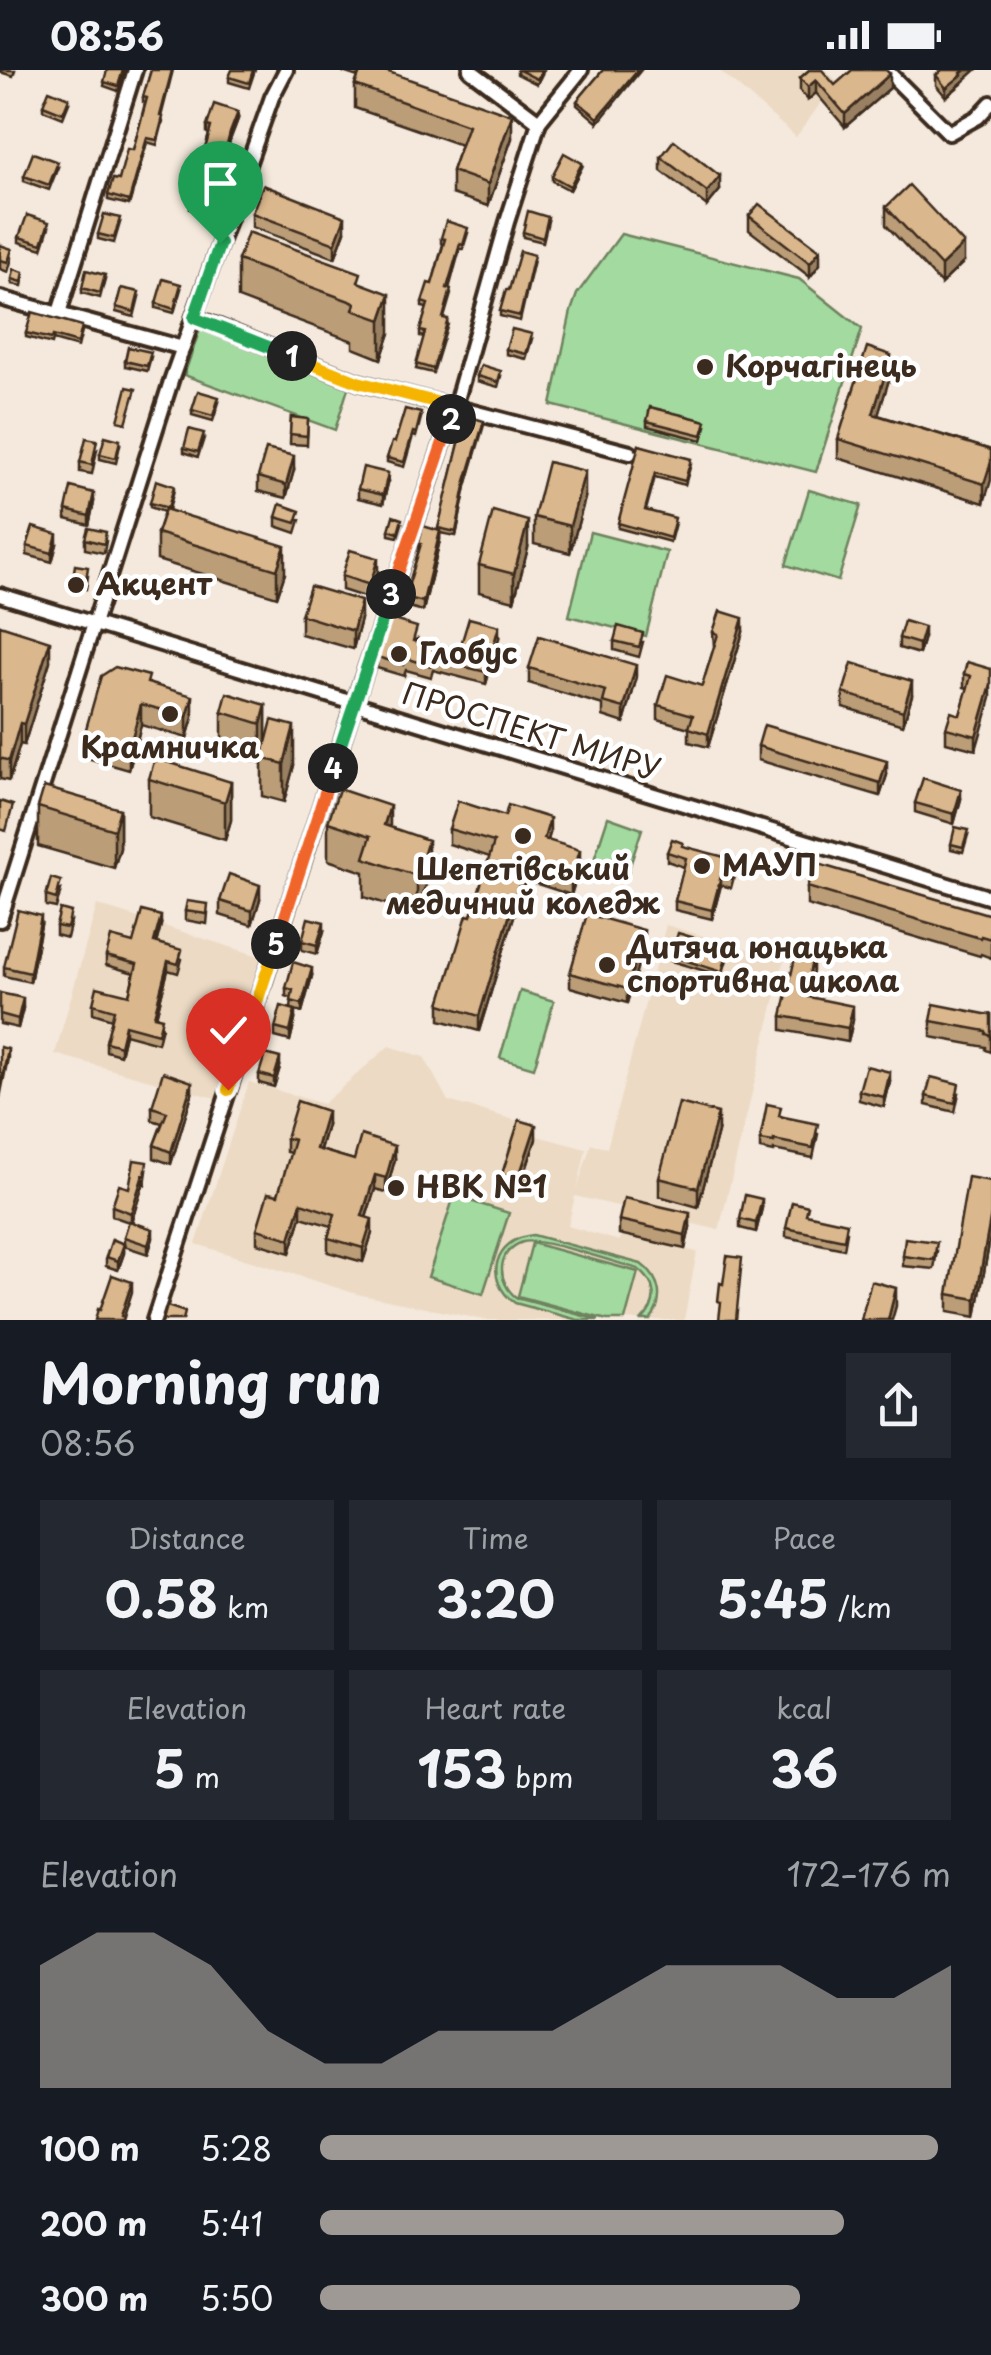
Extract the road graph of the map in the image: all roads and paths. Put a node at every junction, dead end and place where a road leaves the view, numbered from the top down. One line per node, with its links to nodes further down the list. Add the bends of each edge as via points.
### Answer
1 (135, 70): 9 (street)
2 (286, 70): 10 (street)
3 (470, 70): 7 (street)
4 (581, 70): 7 (street)
5 (886, 70): 6 (street, via 949,134)
6 (991, 103)
7 (539, 122): 12 (street)
8 (0, 298): 9 (street)
9 (58, 313): 11 (street)
10 (194, 318): 11 (street); 12 (street, via 358,382)
11 (183, 348): 15 (street)
12 (455, 407): 13 (street); 16 (street)
13 (630, 453)
14 (0, 595): 15 (street, ПРОСПЕКТ МИРУ)
15 (95, 624): 16 (street, ПРОСПЕКТ МИРУ); 18 (street)
16 (354, 704): 17 (street, ПРОСПЕКТ МИРУ); 19 (street)
17 (991, 898)
18 (0, 920)
19 (154, 1320)

